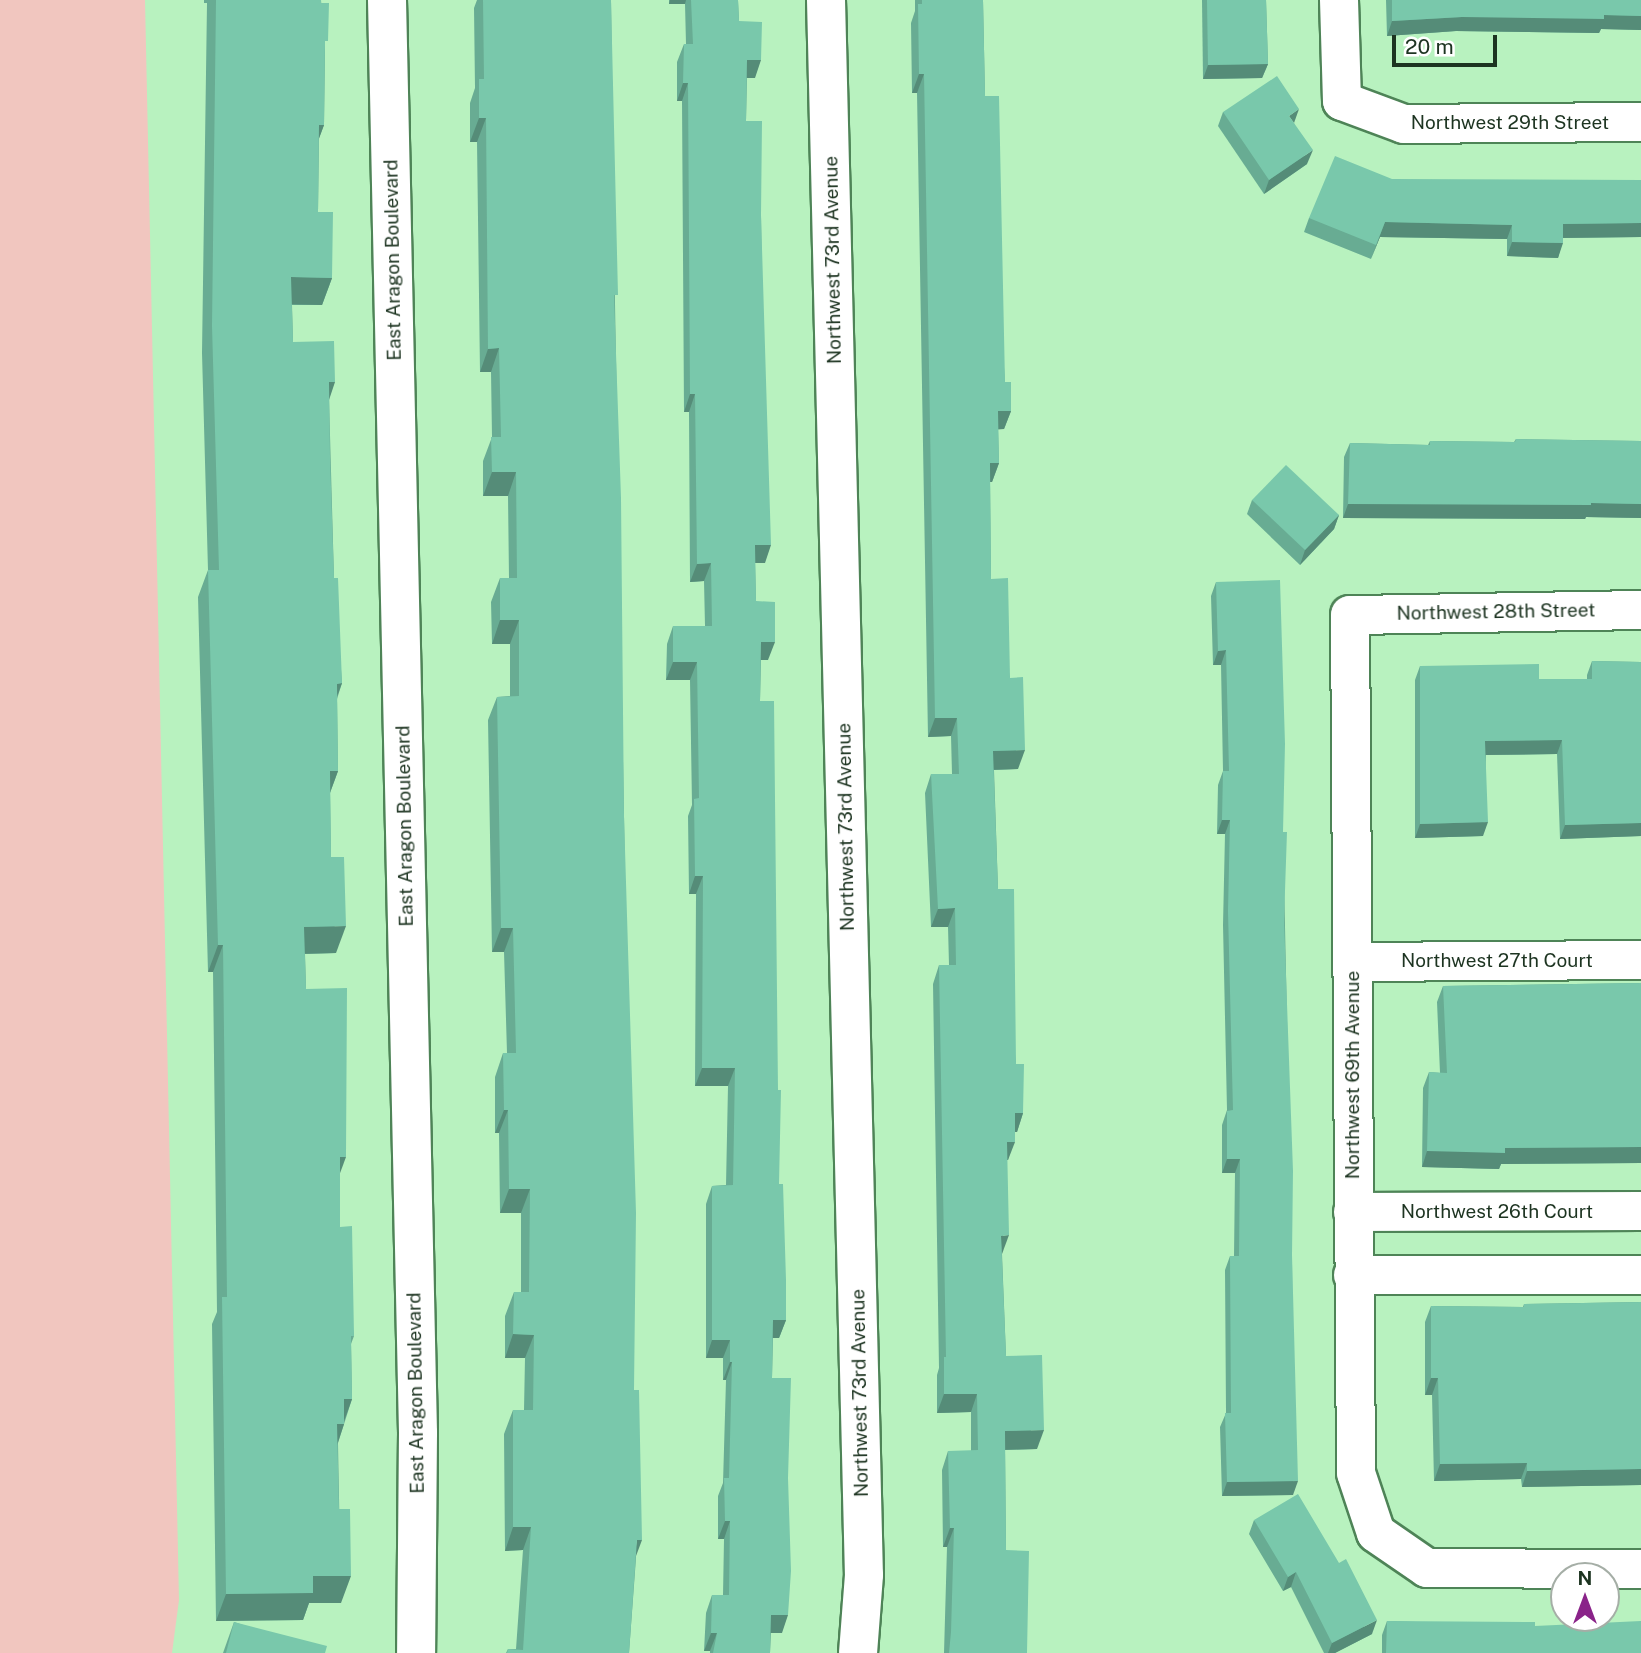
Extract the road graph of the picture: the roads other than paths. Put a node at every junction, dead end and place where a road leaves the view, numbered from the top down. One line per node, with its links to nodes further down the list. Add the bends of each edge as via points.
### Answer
1 (387, 0): 14 (street, East Aragon Boulevard, via 418,1419)
2 (826, 0): 15 (street, Northwest 73rd Avenue, via 864,1575)
3 (1339, 0): 4 (street, Northwest 29th Street, via 1342,101 1404,124)
4 (1641, 122)
5 (1641, 610): 6 (street, Northwest 28th Street)
6 (1350, 615): 8 (street, Northwest 69th Avenue)
7 (1641, 960): 8 (street, Northwest 27th Court)
8 (1353, 962): 10 (street, Northwest 69th Avenue)
9 (1641, 1211): 10 (street, Northwest 26th Court)
10 (1353, 1212): 11 (street, Northwest 69th Avenue)
11 (1353, 1275): 12 (street); 13 (street, Northwest 69th Avenue, via 1356,1473 1376,1533 1427,1568)
12 (1641, 1275)
13 (1641, 1569)
14 (416, 1653)
15 (858, 1653)

